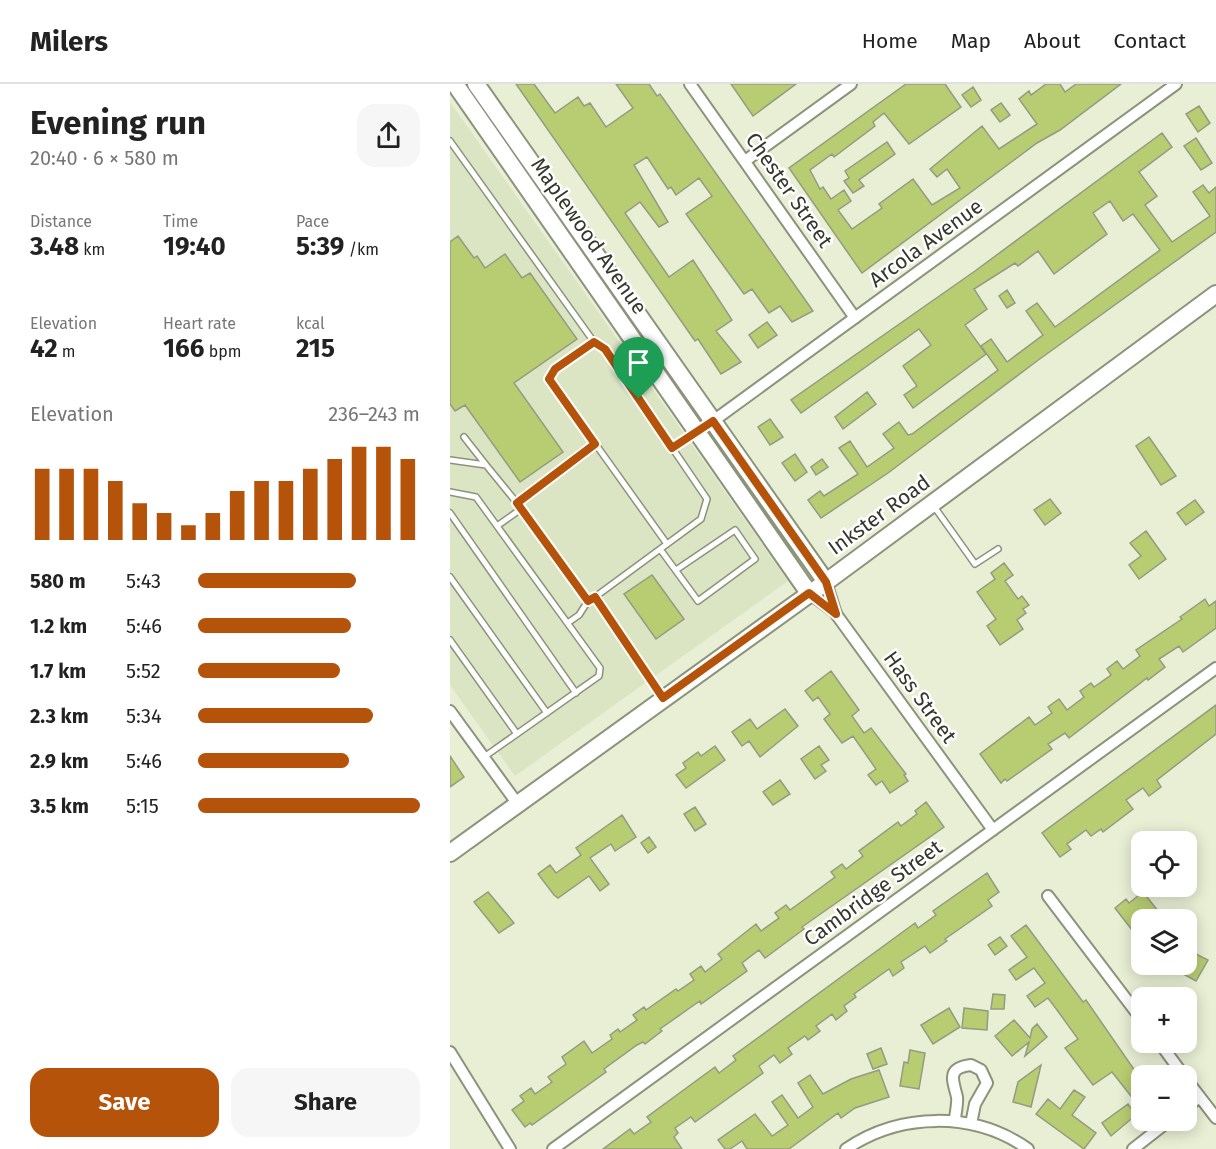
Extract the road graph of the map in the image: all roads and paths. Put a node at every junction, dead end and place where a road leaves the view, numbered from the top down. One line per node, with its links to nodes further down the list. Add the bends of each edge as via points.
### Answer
1 (455, 84): 7 (street, Maplewood Avenue)
2 (476, 84): 6 (street, Maplewood Avenue)
3 (690, 84): 9 (street, Chester Street)
4 (851, 84): 9 (street)
5 (1176, 84): 12 (street, Arcola Avenue)
6 (488, 101): 7 (street); 10 (street, Maplewood Avenue)
7 (474, 111): 10 (street, Maplewood Avenue)
8 (450, 141): 13 (lane)
9 (745, 161): 12 (street, Chester Street)
10 (593, 266): 14 (street, Maplewood Avenue); 15 (street, Maplewood Avenue)
11 (1216, 294): 23 (street, Inkster Road)
12 (855, 318): 14 (street, Arcola Avenue)
13 (594, 342): 17 (lane, via 555,369 549,379); 18 (lane, via 605,349)
14 (713, 421): 15 (street, Arcola Avenue); 32 (street, Maplewood Avenue)
15 (698, 432): 18 (lane); 33 (street, Maplewood Avenue)
16 (464, 437): 20 (lane)
17 (595, 444): 22 (lane); 27 (lane)
18 (672, 448): 27 (lane, via 707,499 700,519)
19 (450, 460): 20 (lane)
20 (486, 465): 22 (lane)
21 (450, 492): 26 (lane, via 476,497)
22 (517, 503): 24 (lane)
23 (932, 504): 29 (lane, via 975,564); 32 (street, Inkster Road)
24 (521, 509): 26 (lane); 35 (lane)
25 (450, 513): 40 (lane)
26 (497, 526): 37 (lane)
27 (667, 544): 28 (lane)
28 (660, 549): 30 (lane); 34 (lane)
29 (998, 549)
30 (676, 570): 30 (lane, via 698,601 755,559 735,530)
31 (450, 577): 43 (lane)
32 (826, 582): 33 (street, Inkster Road); 36 (street, Hass Street)
33 (809, 593): 36 (street); 41 (street, Inkster Road)
34 (595, 597): 35 (lane); 41 (lane)
35 (588, 601): 37 (lane, via 579,615)
36 (836, 614): 47 (street, Hass Street)
37 (568, 622): 40 (lane, via 600,668 599,676)
38 (450, 640): 44 (lane)
39 (1216, 668): 47 (street, Cambridge Street)
40 (576, 693): 43 (lane)
41 (663, 698): 46 (street, Inkster Road)
42 (450, 711): 45 (street)
43 (547, 713): 44 (lane)
44 (517, 734): 45 (lane)
45 (484, 757): 46 (street)
46 (517, 803): 48 (street, Inkster Road)
47 (993, 830): 60 (street, Cambridge Street)
48 (450, 852)
49 (1048, 896): 50 (street)
50 (1131, 1005)
51 (450, 1052): 59 (street)
52 (1197, 1093): 53 (street)
53 (1200, 1097): 54 (street); 55 (street)
54 (1197, 1099)
55 (1216, 1118)
56 (955, 1121): 57 (street); 57 (street, via 957,1097 952,1077 959,1068 971,1065 981,1070 987,1083 975,1104); 61 (street, via 906,1124 873,1134)
57 (971, 1124): 62 (street, via 1006,1136)
58 (1156, 1131): 63 (street)
59 (510, 1149)
60 (552, 1149)
61 (846, 1149)
62 (1028, 1149)
63 (1133, 1149)

